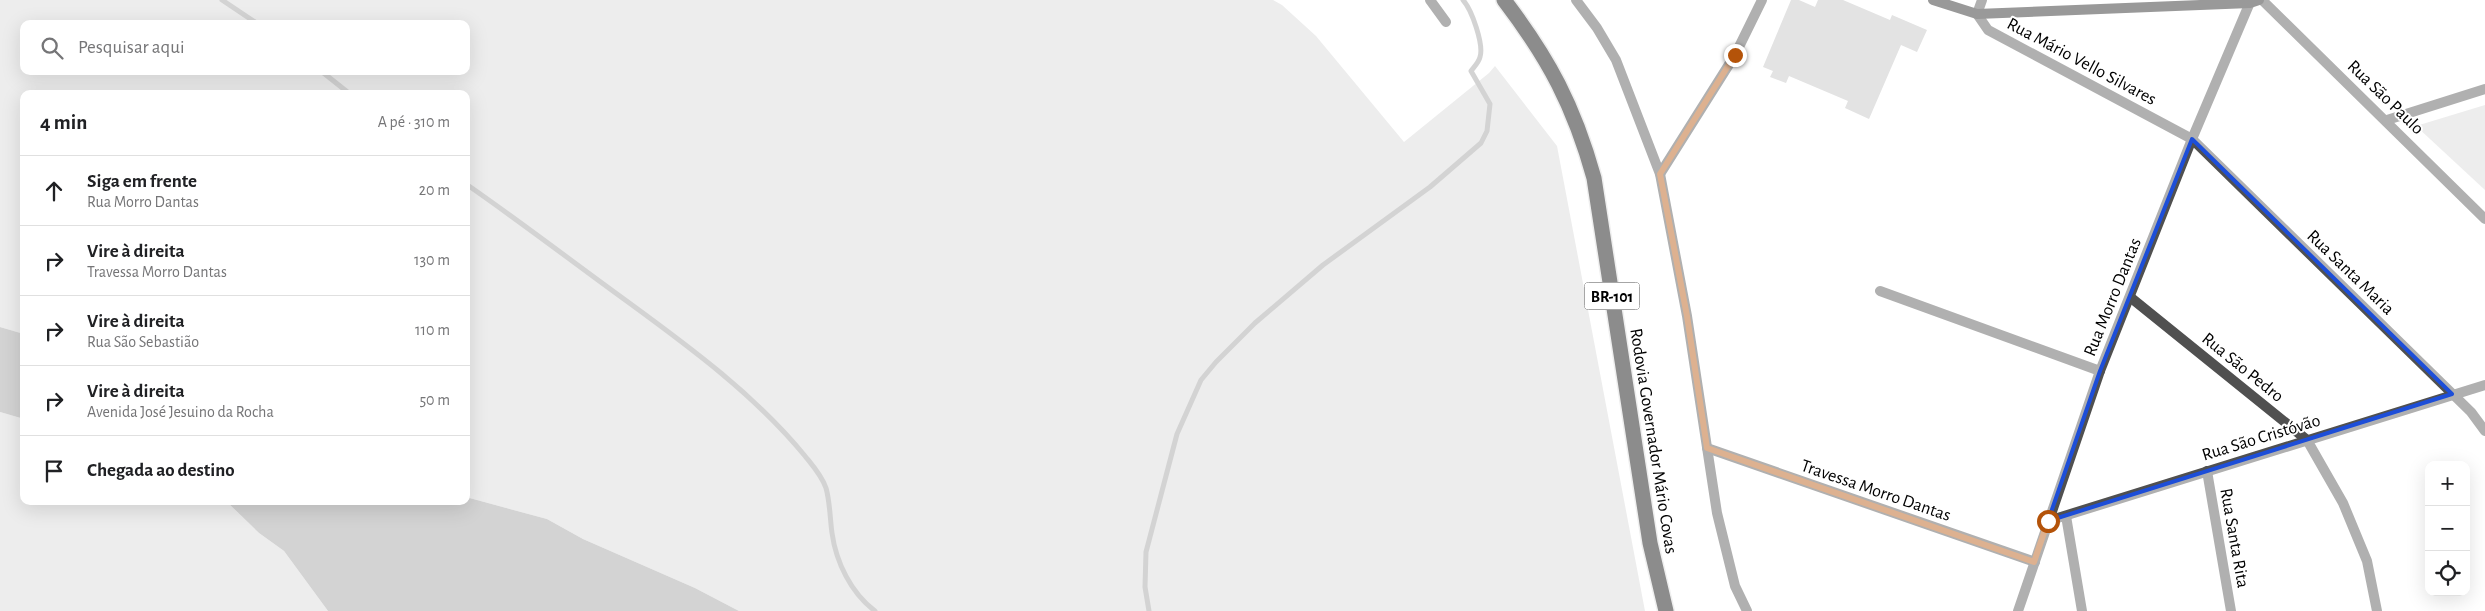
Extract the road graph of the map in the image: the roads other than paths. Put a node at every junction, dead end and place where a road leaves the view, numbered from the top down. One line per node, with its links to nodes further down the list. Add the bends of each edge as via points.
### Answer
1 (1430, 0): 9 (street)
2 (1504, 0): 27 (highway, Rodovia Governador Mário Covas / BR-101, via 1536,41 1562,88 1582,136 1594,178 1650,543)
3 (1576, 0): 13 (street, via 1616,60)
4 (1762, 0): 13 (street, via 1735,55)
5 (1933, 0): 8 (main road)
6 (1982, 0): 8 (street)
7 (2255, 1): 8 (main road); 11 (street, Rua São Paulo); 12 (street, Rua Morro Dantas)
8 (1977, 14): 12 (street, Rua Mário Vello Silvares, via 1988,30)
9 (1446, 22)
10 (2485, 89): 11 (street)
11 (2387, 120): 14 (street, Rua São Paulo)
12 (2192, 138): 16 (street, Rua Morro Dantas); 19 (street, Rua Santa Maria)
13 (1660, 174): 22 (street, via 1687,316)
14 (2483, 213)
15 (1880, 291): 17 (street)
16 (2130, 296): 17 (street, Rua Morro Dantas); 21 (street, Rua São Pedro)
17 (2100, 371): 25 (street, Rua Morro Dantas)
18 (2485, 385): 19 (street, Rua São Cristóvão)
19 (2452, 394): 20 (street, Rua Santa Maria); 21 (street, Rua São Cristóvão)
20 (2485, 431)
21 (2307, 440): 23 (street, Rua São Cristóvão); 32 (street, Rua São Pedro, via 2346,511 2367,561)
22 (1707, 448): 26 (street, Travessa Morro Dantas); 28 (street, via 1717,513 1735,586)
23 (2206, 471): 24 (street, Rua São Cristóvão); 31 (street, Rua Santa Rita)
24 (2066, 516): 25 (street, Rua São Cristóvão); 30 (street)
25 (2048, 521): 26 (street, Rua Morro Dantas)
26 (2034, 562): 29 (street, Rua Morro Dantas)
27 (1666, 611)
28 (1746, 611)
29 (2018, 611)
30 (2082, 611)
31 (2231, 611)
32 (2377, 611)

